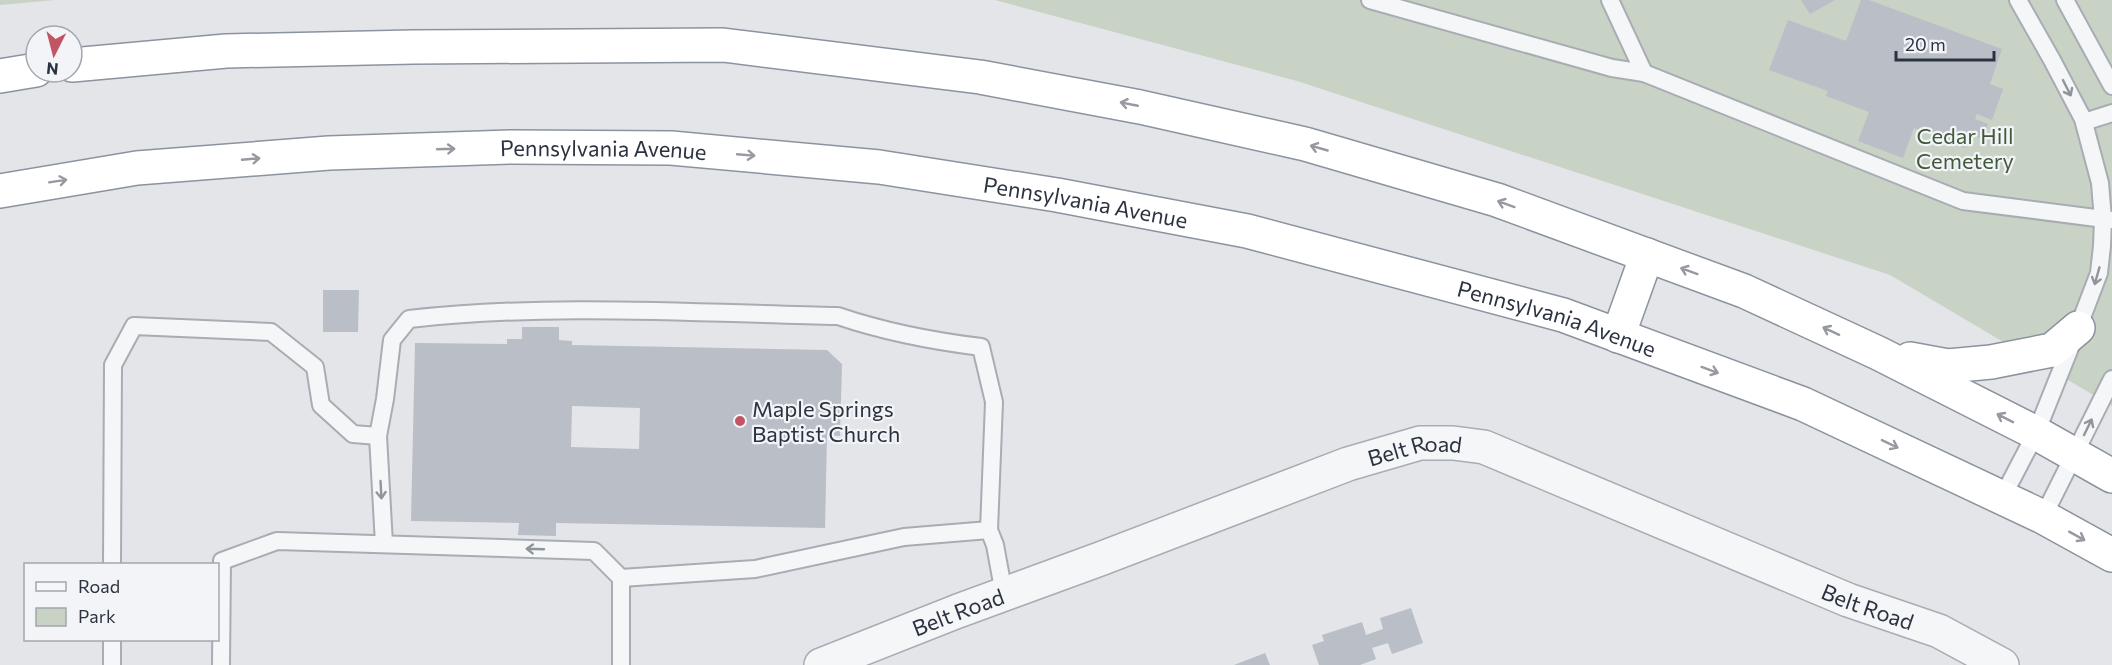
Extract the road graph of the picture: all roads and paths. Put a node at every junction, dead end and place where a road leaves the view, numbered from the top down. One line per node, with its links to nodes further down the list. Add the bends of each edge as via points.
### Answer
1 (1370, 0): 7 (lane, via 1612,68)
2 (1610, 0): 7 (lane)
3 (2018, 0): 11 (lane, one-way to 11)
4 (2065, 0): 9 (lane)
5 (84, 64): 14 (highway, one-way to 5, via 1497,201 1294,141 1140,106 980,77 735,47 226,51)
6 (24, 72): 8 (highway)
7 (1644, 73): 13 (lane, via 1963,201)
8 (0, 76)
9 (2112, 86)
10 (2112, 113): 11 (lane)
11 (2084, 122): 13 (lane)
12 (0, 190): 16 (highway, Pennsylvania Avenue, one-way to 16, via 137,168 329,153 511,147 671,148 868,166 1057,195 1247,231 1563,315)
13 (2107, 219): 15 (lane, one-way to 15, via 2100,273)
14 (1647, 255): 16 (highway); 17 (highway, one-way to 14, via 1744,291)
15 (2078, 328): 17 (highway, via 2052,350 1991,362 1948,366); 19 (lane)
16 (1618, 336): 23 (highway, Pennsylvania Avenue, one-way to 23, via 1803,404)
17 (1878, 353): 19 (highway, one-way to 17)
18 (2112, 379): 21 (lane, one-way to 18)
19 (2036, 433): 21 (highway); 23 (lane)
20 (378, 436): 25 (lane, via 392,340 409,319 460,313 564,311 838,315 922,340 981,347 994,402); 26 (lane, one-way to 26); 28 (lane, via 353,434 321,405 315,367 271,332 134,326 112,364)
21 (2074, 455): 22 (highway); 24 (lane)
22 (2112, 476)
23 (2002, 498): 24 (highway, Pennsylvania Avenue)
24 (2043, 517): 27 (highway, Pennsylvania Avenue, one-way to 27)
25 (989, 530): 29 (lane, via 904,537 755,569); 30 (lane)
26 (384, 544): 29 (lane, one-way to 26, via 594,551); 33 (lane, via 277,541 222,561)
27 (2112, 555)
28 (112, 563)
29 (621, 578): 34 (lane)
30 (1004, 594): 35 (street, Belt Road); 36 (street, Belt Road, via 1348,464 1420,443 1454,443 1484,447 1848,600 1939,631)
31 (112, 641): 32 (lane)
32 (112, 665)
33 (220, 665)
34 (621, 665)
35 (821, 665)
36 (2002, 665)

